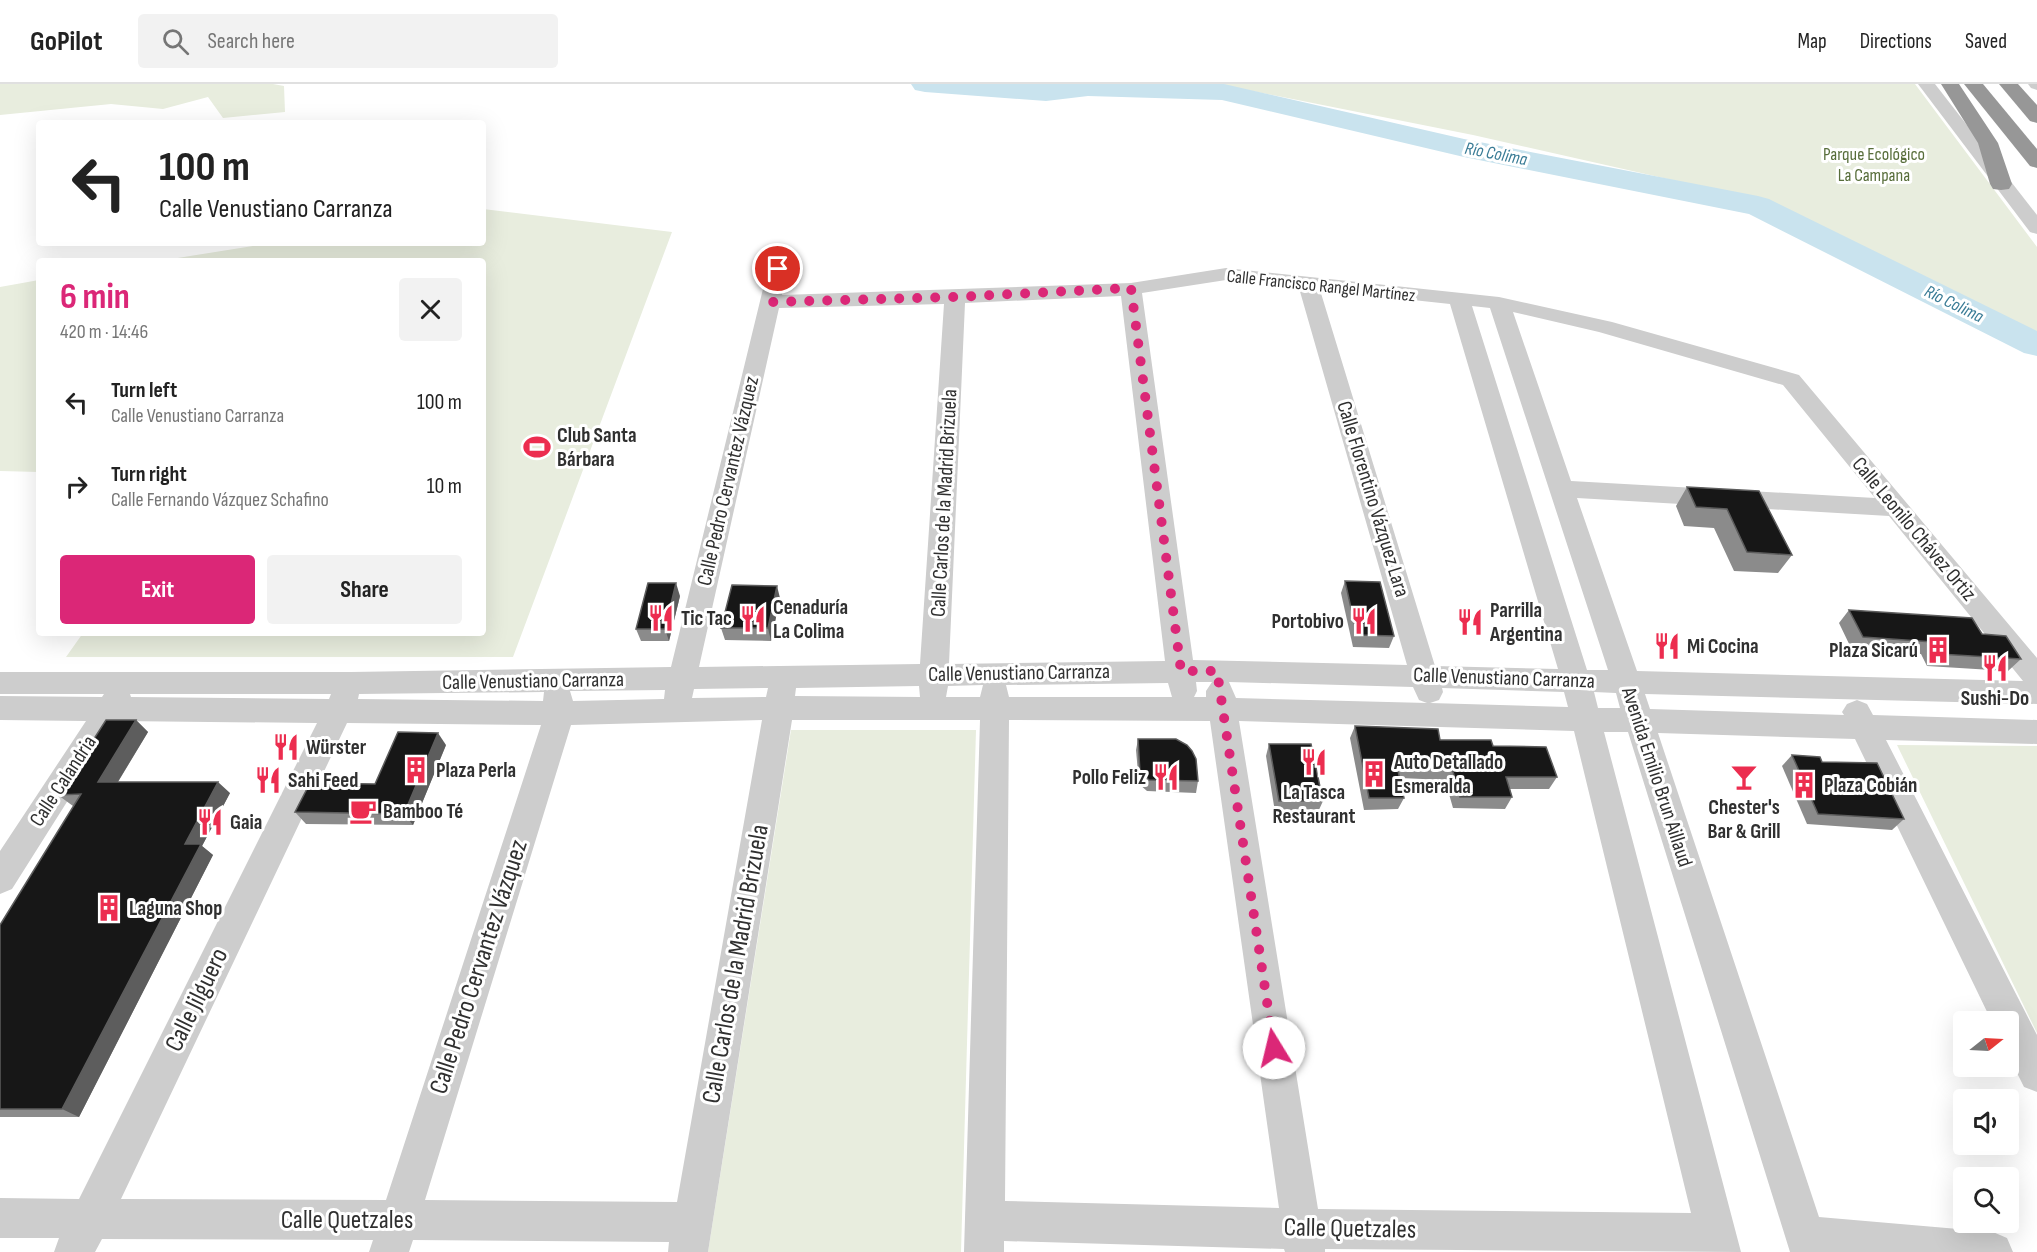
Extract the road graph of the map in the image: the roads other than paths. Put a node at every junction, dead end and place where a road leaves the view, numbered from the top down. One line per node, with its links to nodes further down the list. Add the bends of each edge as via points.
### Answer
1 (1926, 84): 7 (street)
2 (1950, 84): 7 (highway, via 1988,143)
3 (1973, 84): 6 (highway)
4 (2008, 84): 5 (highway)
5 (2037, 117)
6 (2037, 162)
7 (2001, 184): 8 (street)
8 (2037, 228)
9 (782, 252): 14 (street, Calle Pedro Cervantez Vázquez)
10 (1308, 283): 11 (street, Calle Francisco Rangel Martínez, via 1226,274); 13 (street, Calle Francisco Rangel Martínez); 23 (street, Calle Florentino Vázquez Lara)
11 (1131, 288): 12 (street, Calle Francisco Rangel Martínez); 19 (street)
12 (955, 297): 14 (street, Calle Francisco Rangel Martínez); 22 (street, Calle Carlos de la Madrid Brizuela)
13 (1459, 299): 15 (street, Calle Francisco Rangel Martínez); 26 (street)
14 (771, 302): 25 (street, Calle Pedro Cervantez Vázquez)
15 (1499, 303): 16 (street, Calle Francisco Rangel Martínez, via 1604,327); 17 (street, Avenida Emilio Brun Aillaud)
16 (1791, 380): 18 (street, Calle Leonilo Chávez Ortiz)
17 (1562, 489): 18 (street); 28 (street, Avenida Emilio Brun Aillaud)
18 (1898, 508): 24 (street, Calle Leonilo Chávez Ortiz)
19 (1181, 671): 20 (street, Calle Venustiano Carranza); 21 (street, Calle Venustiano Carranza); 39 (street)
20 (1217, 671): 23 (street, Calle Venustiano Carranza); 41 (street)
21 (995, 674): 22 (street, Calle Venustiano Carranza); 38 (street)
22 (934, 675): 31 (street, Calle Venustiano Carranza); 36 (street, Calle Carlos de la Madrid Brizuela)
23 (1426, 675): 26 (street, Calle Venustiano Carranza); 42 (street, Calle Florentino Vázquez Lara)
24 (2037, 678)
25 (682, 680): 31 (street, Calle Venustiano Carranza); 34 (street, Calle Venustiano Carranza); 40 (street, Calle Pedro Cervantez Vázquez)
26 (1576, 680): 28 (street, Calle Venustiano Carranza); 43 (street)
27 (0, 683): 29 (street, Calle Venustiano Carranza)
28 (1627, 683): 30 (street, Calle Venustiano Carranza); 44 (street, Avenida Emilio Brun Aillaud)
29 (126, 684): 33 (street, Calle Venustiano Carranza); 37 (street, Calle Calandria)
30 (1845, 689): 32 (street, Calle Venustiano Carranza); 45 (street)
31 (781, 692): 36 (street, Calle Venustiano Carranza); 40 (street, Calle Venustiano Carranza); 53 (street, Calle Carlos de la Madrid Brizuela)
32 (2037, 693)
33 (345, 696): 34 (street, Calle Venustiano Carranza); 37 (street, Calle Venustiano Carranza); 50 (street, Calle Jilguero)
34 (557, 697): 40 (street, Calle Venustiano Carranza); 51 (street, Calle Pedro Cervantez Vázquez)
35 (0, 708): 37 (street, Calle Venustiano Carranza)
36 (933, 708): 38 (street, Calle Venustiano Carranza)
37 (110, 709): 47 (street, Calle Calandria)
38 (995, 709): 39 (street, Calle Venustiano Carranza); 52 (street)
39 (1185, 709): 41 (street, Calle Venustiano Carranza)
40 (675, 710)
41 (1222, 710): 42 (street, Calle Venustiano Carranza); 54 (street)
42 (1435, 716): 43 (street, Calle Venustiano Carranza)
43 (1586, 719): 44 (street, Calle Venustiano Carranza); 55 (street)
44 (1640, 720): 45 (street, Calle Venustiano Carranza); 56 (street, Avenida Emilio Brun Aillaud)
45 (1864, 727): 46 (street, Calle Venustiano Carranza); 48 (street)
46 (2037, 732)
47 (0, 879)
48 (2037, 1074)
49 (0, 1218): 50 (street, Calle Quetzales)
50 (82, 1235): 51 (street, Calle Quetzales)
51 (394, 1236): 53 (street, Calle Quetzales)
52 (985, 1236): 54 (street, Calle Quetzales)
53 (690, 1237)
54 (1304, 1241): 55 (street, Calle Quetzales)
55 (1718, 1242)
56 (1808, 1244): 57 (street)
57 (1993, 1252)

